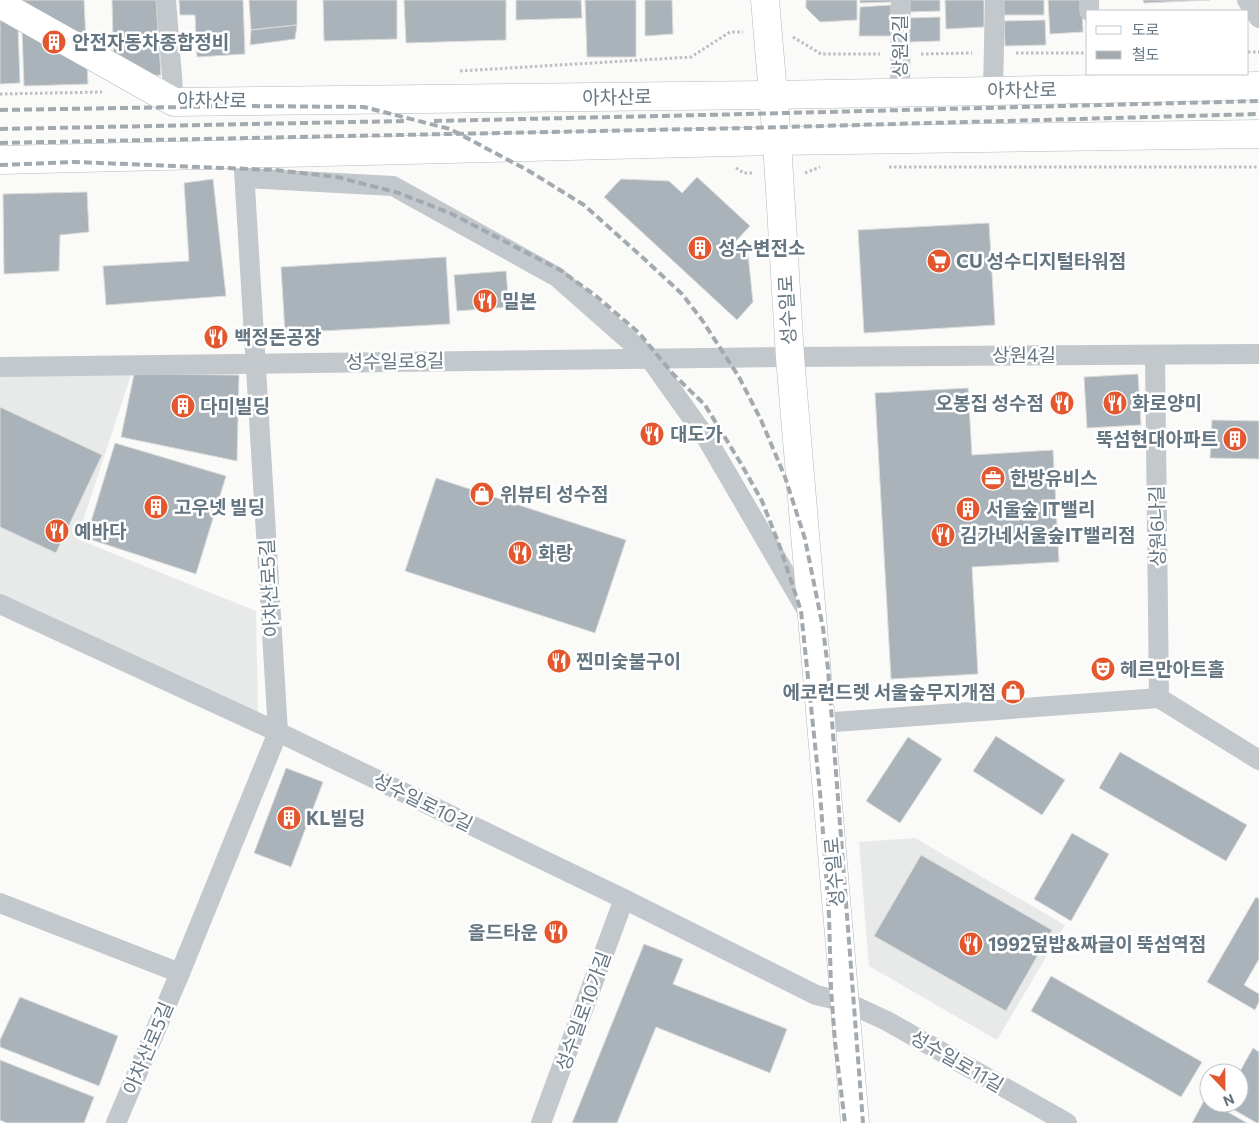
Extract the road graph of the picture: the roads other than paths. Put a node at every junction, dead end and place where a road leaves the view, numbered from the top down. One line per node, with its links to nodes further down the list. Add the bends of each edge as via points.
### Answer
1 (166, 0): 13 (street)
2 (765, 0): 12 (main road, 성수일로)
3 (901, 0): 11 (street, 상원2길)
4 (995, 0): 10 (street)
5 (1247, 0): 7 (street)
6 (0, 4): 13 (main road, 아차산로)
7 (1259, 18)
8 (1091, 81): 9 (main road, 아차산로); 10 (main road, 아차산로)
9 (1259, 86)
10 (993, 90): 11 (main road, 아차산로)
11 (900, 92): 12 (main road, 아차산로)
12 (773, 95): 13 (main road, 아차산로); 15 (main road, 성수일로)
13 (174, 102)
14 (1259, 134): 15 (main road)
15 (777, 142): 17 (main road); 20 (main road, 성수일로)
16 (0, 160): 17 (main road)
17 (244, 166): 21 (street, via 393,186 557,277); 22 (street, 아차산로5길)
18 (1259, 354): 19 (street, 상원4길)
19 (1155, 355): 20 (street, 상원4길); 26 (street, 상원6나길)
20 (790, 357): 21 (street, 성수일로8길); 25 (main road, 성수일로)
21 (650, 359): 22 (street, 성수일로8길); 25 (street, 성수일로, via 706,438)
22 (256, 363): 23 (street, 성수일로8길); 28 (street, 아차산로5길)
23 (0, 367)
24 (0, 604): 28 (street, 성수일로10길)
25 (812, 620): 27 (main road, 성수일로)
26 (1159, 698): 27 (street); 29 (street)
27 (821, 723): 33 (main road, 성수일로)
28 (278, 732): 30 (street, 성수일로10길); 32 (street, 아차산로5길)
29 (1259, 760)
30 (624, 899): 33 (street, 성수일로10길, via 816,995); 35 (street, 성수일로10가길)
31 (0, 903): 32 (street)
32 (180, 973): 34 (street, 아차산로5길)
33 (846, 1002): 36 (main road, 성수일로); 37 (street, 성수일로11길, via 887,1021)
34 (116, 1123)
35 (541, 1123)
36 (855, 1123)
37 (1067, 1123)

